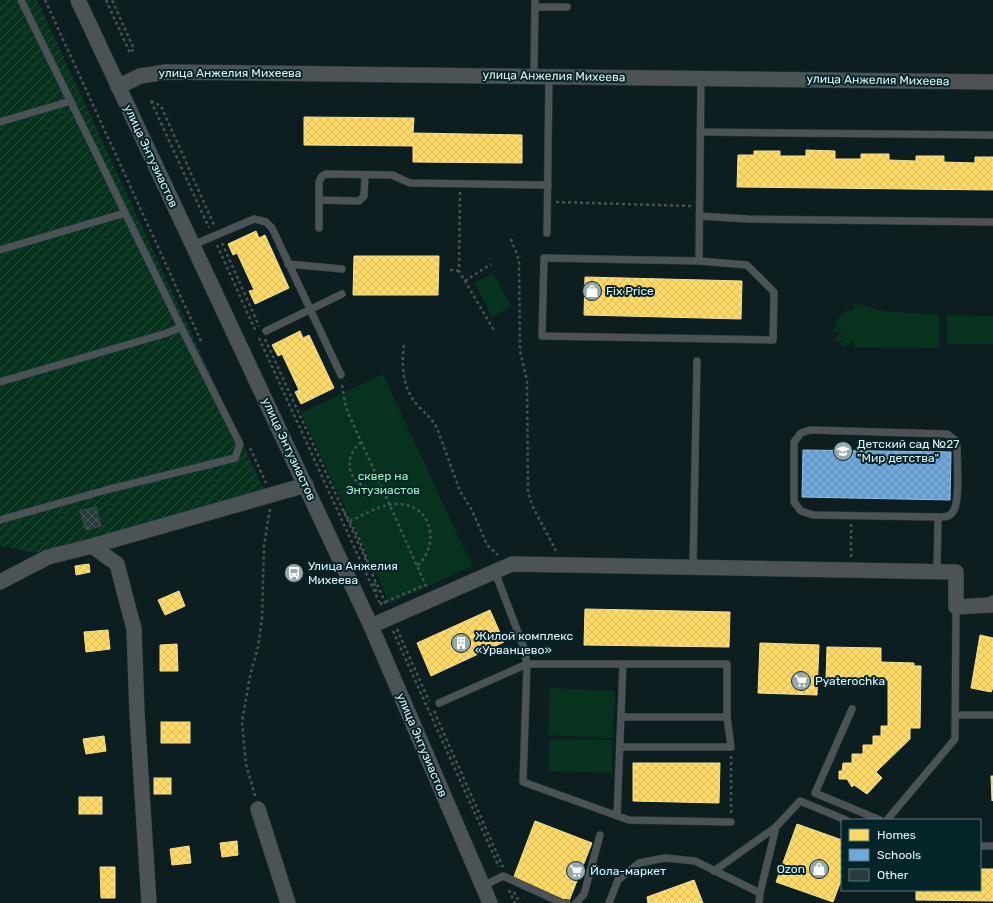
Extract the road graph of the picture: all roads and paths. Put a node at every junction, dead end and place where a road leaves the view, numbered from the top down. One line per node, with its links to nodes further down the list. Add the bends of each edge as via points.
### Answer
1 (21, 0): 13 (lane)
2 (45, 0): 44 (path)
3 (78, 0): 12 (street, улица Энтузиастов)
4 (106, 0): 5 (path, via 130,53 134,49)
5 (112, 0)
6 (535, 3): 7 (lane); 8 (lane)
7 (567, 7)
8 (534, 76): 9 (street, улица Анжелия Михеева); 12 (street, улица Анжелия Михеева, via 166,72 140,76)
9 (549, 76): 10 (street, улица Анжелия Михеева); 19 (lane)
10 (701, 78): 11 (street, улица Анжелия Михеева); 15 (lane)
11 (993, 82)
12 (118, 87): 30 (street, улица Энтузиастов)
13 (71, 100): 14 (lane); 23 (lane)
14 (0, 122)
15 (700, 132): 16 (lane); 22 (lane)
16 (993, 135)
17 (365, 175): 18 (lane, via 392,175 410,183); 20 (lane, via 324,175 319,182); 20 (lane, via 365,193 359,201)
18 (460, 184): 19 (lane); 37 (path)
19 (548, 185): 21 (lane)
20 (319, 200): 26 (lane)
21 (548, 202): 22 (path); 27 (lane)
22 (700, 206): 24 (lane)
23 (125, 213): 31 (lane); 41 (lane)
24 (699, 216): 25 (lane); 32 (lane)
25 (993, 222)
26 (319, 228)
27 (547, 233)
28 (215, 235): 28 (path, via 151,101 161,106); 30 (lane); 33 (lane, via 249,220 266,222 272,228); 51 (path); 55 (path)
29 (511, 239): 64 (path, via 519,260 520,351 527,381 528,492 532,505)
30 (193, 245): 52 (street, улица Энтузиастов)
31 (0, 250)
32 (698, 261): 32 (lane, via 544,258 542,336 773,340 774,292 747,265)
33 (288, 264): 35 (lane); 40 (lane)
34 (491, 264): 38 (path)
35 (342, 268)
36 (450, 270): 37 (path)
37 (459, 271): 38 (path)
38 (465, 280): 43 (path)
39 (342, 294): 40 (lane)
40 (310, 310): 42 (lane); 47 (lane)
41 (181, 327): 48 (lane); 59 (lane, via 240,444 235,458)
42 (266, 331)
43 (495, 332)
44 (203, 344)
45 (404, 345): 63 (path, via 403,373 411,396 437,428 460,491 488,545 492,551)
46 (698, 361): 66 (lane)
47 (341, 375): 49 (path, via 344,399)
48 (0, 382)
49 (361, 442): 53 (path); 53 (path, via 350,456 352,474 364,486)
50 (249, 445): 54 (path)
51 (326, 484): 55 (path); 72 (path)
52 (306, 486): 54 (street); 79 (street, улица Энтузиастов)
53 (382, 488): 56 (path)
54 (272, 495): 61 (street); 90 (path, via 264,545 262,618 242,722 246,764)
55 (338, 503): 60 (path); 69 (path)
56 (389, 504): 60 (path); 65 (path); 65 (path, via 414,508 421,513 430,528 432,536 428,553)
57 (851, 516): 58 (lane); 58 (lane, via 807,514 797,507 793,492 794,442 801,433 810,430 940,432 951,436 957,447 956,503 951,514); 62 (path)
58 (938, 517): 68 (lane)
59 (0, 520)
60 (350, 521): 69 (path)
61 (92, 546): 70 (street, via 48,557); 104 (street, via 117,564 134,629)
62 (851, 554)
63 (512, 564): 64 (street); 67 (street)
64 (563, 565): 66 (street)
65 (417, 566): 71 (path)
66 (693, 567): 68 (street)
67 (495, 572): 73 (street); 80 (lane, via 524,648)
68 (937, 572): 77 (street, via 956,572)
69 (373, 576): 72 (path); 74 (path)
70 (0, 582)
71 (425, 585): 73 (path); 74 (path)
72 (378, 599): 76 (path)
73 (432, 599): 78 (street)
74 (384, 602): 76 (path); 78 (path)
75 (993, 603): 77 (street)
76 (380, 604): 78 (path)
77 (956, 607): 84 (lane)
78 (389, 618): 79 (street); 101 (path); 101 (path)
79 (371, 626): 102 (street, улица Энтузиастов)
80 (527, 664): 81 (lane); 82 (lane); 91 (lane, via 523,782)
81 (623, 664): 86 (lane); 87 (lane, via 727,664)
82 (439, 703)
83 (852, 709): 93 (lane, via 815,793)
84 (956, 715): 85 (lane); 94 (lane, via 955,739)
85 (993, 715)
86 (621, 717): 87 (lane); 88 (lane)
87 (727, 717): 89 (lane)
88 (620, 747): 89 (lane); 91 (lane)
89 (731, 747): 95 (path)
90 (258, 809): 105 (street)
91 (617, 816): 95 (lane, via 629,820)
92 (844, 819): 96 (lane, via 800,801)
93 (878, 819)
94 (888, 819)
95 (731, 822)
96 (776, 826): 100 (lane); 103 (lane)
97 (600, 835): 110 (lane, via 584,894)
98 (981, 846): 99 (lane)
99 (993, 846)
100 (714, 871): 103 (lane); 111 (lane, via 695,861 665,858 639,863 618,880)
101 (506, 878): 102 (lane); 107 (path); 108 (path); 109 (lane)
102 (483, 886): 106 (street, улица Энтузиастов)
103 (760, 893): 112 (lane)
104 (149, 903)
105 (288, 903)
106 (490, 903)
107 (515, 903)
108 (520, 903)
109 (567, 903)
110 (576, 903)
111 (609, 903)
112 (760, 903)

